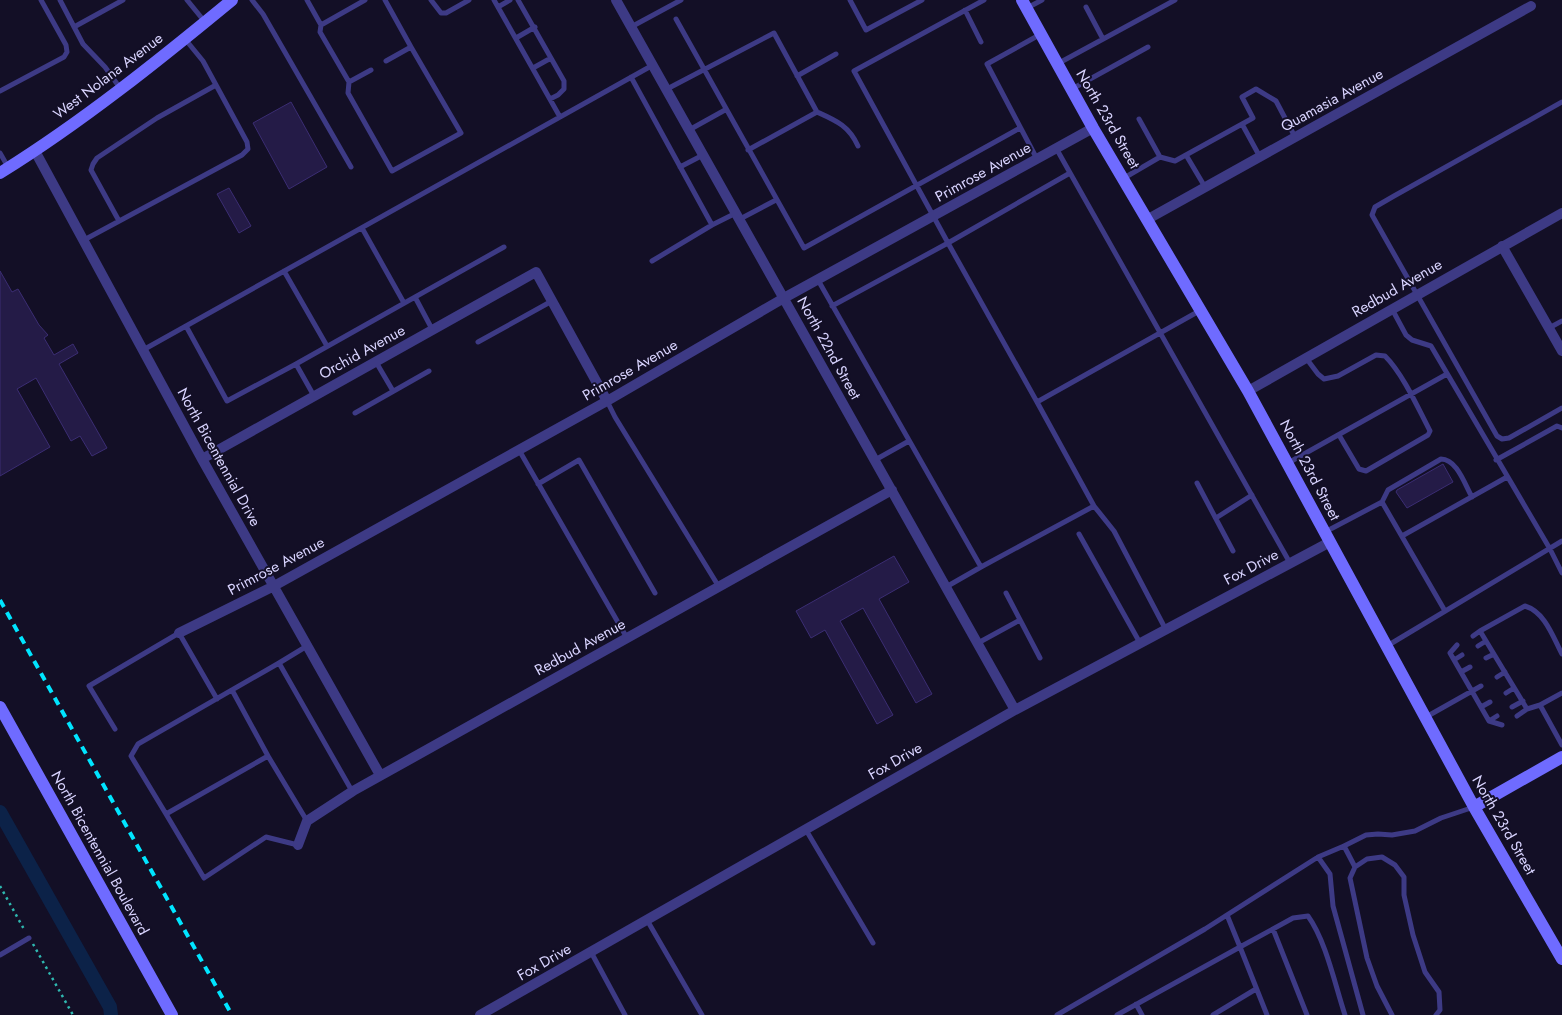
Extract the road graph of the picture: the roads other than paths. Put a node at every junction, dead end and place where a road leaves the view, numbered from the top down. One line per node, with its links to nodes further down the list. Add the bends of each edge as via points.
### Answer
1 (41, 0): 56 (lane, via 67,52 64,57)
2 (60, 0): 31 (lane)
3 (122, 0): 31 (lane)
4 (187, 0): 29 (lane)
5 (232, 0): 29 (main road, West Nolana Avenue)
6 (252, 0): 78 (lane)
7 (307, 0): 30 (lane)
8 (365, 0): 22 (lane)
9 (385, 0): 39 (lane)
10 (431, 0): 11 (lane, via 441,14)
11 (469, 0)
12 (494, 0): 25 (lane)
13 (510, 0): 25 (lane)
14 (518, 0): 32 (lane)
15 (616, 0): 33 (street, North 22nd Street)
16 (681, 0): 33 (lane)
17 (850, 0): 18 (lane, via 866,30)
18 (922, 0)
19 (984, 0): 27 (lane)
20 (1042, 0): 23 (lane)
21 (1175, 0): 37 (lane)
22 (358, 2): 30 (lane)
23 (1025, 4): 34 (main road, North 23rd Street)
24 (1531, 6): 67 (street, Quamasia Avenue)
25 (498, 7): 35 (lane)
26 (1086, 7): 37 (lane)
27 (964, 10): 38 (lane); 83 (lane, via 854,71)
28 (676, 19): 47 (lane)
29 (205, 22): 36 (main road, West Nolana Avenue)
30 (321, 25): 51 (lane, via 320,32)
31 (74, 26): 53 (lane, via 84,44 105,66)
32 (535, 27): 35 (lane); 42 (lane)
33 (631, 27): 45 (street, North 22nd Street)
34 (1041, 34): 44 (main road, North 23rd Street); 64 (lane, via 987,64)
35 (516, 38): 46 (lane)
36 (185, 39): 52 (lane, via 203,61); 53 (main road, West Nolana Avenue)
37 (1103, 39): 44 (lane)
38 (981, 42)
39 (411, 47): 43 (lane); 51 (lane, via 460,133 392,171 348,93)
40 (1148, 47): 55 (lane)
41 (836, 54): 49 (lane)
42 (551, 58): 46 (lane); 57 (lane, via 564,81 564,89)
43 (386, 61)
44 (1058, 64): 55 (main road, North 23rd Street)
45 (653, 65): 50 (lane); 54 (street, North 22nd Street)
46 (533, 68): 57 (lane)
47 (703, 69): 49 (lane, via 774,33); 54 (lane); 59 (lane)
48 (371, 70): 51 (lane)
49 (797, 76): 60 (lane)
50 (631, 77): 61 (lane); 79 (lane)
51 (349, 82)
52 (216, 85): 90 (lane, via 156,118 97,158 92,170); 90 (lane, via 248,149)
53 (120, 89): 71 (main road, West Nolana Avenue)
54 (667, 89): 66 (street, North 22nd Street)
55 (1072, 89): 65 (main road, North 23rd Street)
56 (0, 92)
57 (550, 99): 61 (lane)
58 (1562, 102): 100 (lane, via 1375,207 1374,221)
59 (725, 110): 66 (lane); 70 (lane)
60 (817, 112): 68 (lane, via 852,132); 70 (lane)
61 (560, 117): 92 (lane)
62 (1139, 119): 75 (lane)
63 (1242, 124): 67 (lane, via 1253,118 1242,97 1256,89 1276,101); 74 (lane); 76 (lane)
64 (1020, 128): 77 (lane); 83 (lane)
65 (1093, 128): 69 (street, Primrose Avenue); 82 (main road, North 23rd Street)
66 (689, 130): 73 (street, North 22nd Street)
67 (1295, 137): 76 (street, Quamasia Avenue)
68 (858, 146)
69 (1056, 148): 77 (street, Primrose Avenue); 81 (lane)
70 (748, 150): 85 (lane)
71 (36, 151): 80 (main road, West Nolana Avenue); 93 (street, North Bicentennial Drive)
72 (0, 153): 80 (lane)
73 (704, 155): 79 (lane); 87 (street, North 22nd Street)
74 (1186, 155): 75 (lane, via 1175,161); 84 (lane)
75 (1160, 157): 82 (lane)
76 (1260, 157): 84 (street, Quamasia Avenue)
77 (1037, 159): 88 (street, Primrose Avenue)
78 (351, 167)
79 (680, 167): 91 (lane)
80 (4, 170)
81 (1070, 173): 94 (lane); 112 (lane)
82 (1123, 178): 89 (main road, North 23rd Street)
83 (916, 186): 85 (lane, via 804,248); 88 (lane)
84 (1205, 188): 89 (street, Quamasia Avenue)
85 (776, 200): 87 (lane)
86 (1562, 213): 96 (street, Redbud Avenue)
87 (738, 216): 91 (lane); 102 (street, North 22nd Street)
88 (932, 216): 94 (lane); 99 (street, Primrose Avenue)
89 (1148, 220): 107 (main road, North 23rd Street)
90 (118, 221): 93 (lane)
91 (712, 225): 97 (lane)
92 (362, 228): 98 (lane); 104 (lane)
93 (84, 240): 115 (street, North Bicentennial Drive)
94 (948, 243): 105 (lane); 127 (lane)
95 (504, 246): 101 (lane)
96 (1502, 246): 100 (street, Redbud Avenue); 110 (street)
97 (652, 261)
98 (284, 271): 109 (lane); 114 (lane)
99 (818, 280): 102 (street, Primrose Avenue); 105 (lane)
100 (1417, 294): 106 (street, Redbud Avenue); 128 (lane, via 1497,436 1509,438)
101 (415, 297): 104 (lane); 111 (lane)
102 (784, 298): 126 (street, Primrose Avenue); 135 (street, North 22nd Street)
103 (552, 301): 111 (street, Orchid Avenue, via 536,272); 113 (lane); 126 (street)
104 (404, 303): 114 (lane)
105 (832, 306): 132 (lane)
106 (1392, 309): 117 (street, Redbud Avenue); 121 (lane, via 1406,335 1431,346)
107 (1201, 310): 112 (lane); 122 (main road, North 23rd Street)
108 (1562, 321): 110 (lane)
109 (186, 326): 115 (lane); 119 (lane, via 227,401)
110 (1549, 328): 116 (street)
111 (433, 330): 118 (street, Orchid Avenue)
112 (1160, 333): 127 (lane); 142 (lane)
113 (478, 342)
114 (327, 346): 119 (lane)
115 (143, 350): 134 (street, North Bicentennial Drive)
116 (1562, 351)
117 (1306, 358): 122 (street, Redbud Avenue); 124 (lane, via 1324,379 1338,376 1376,355 1385,356)
118 (376, 362): 123 (lane); 125 (street, Orchid Avenue)
119 (296, 364): 125 (lane)
120 (430, 371): 123 (lane)
121 (1447, 374): 124 (lane); 136 (lane)
122 (1248, 391): 137 (main road, North 23rd Street)
123 (393, 392): 129 (lane)
124 (1410, 394): 131 (lane); 131 (lane, via 1430,431 1428,435 1366,471 1359,470)
125 (314, 396): 134 (street, Orchid Avenue)
126 (607, 401): 133 (street, Primrose Avenue); 158 (lane)
127 (1037, 402): 145 (lane)
128 (1562, 408)
129 (355, 413)
130 (1562, 428): 136 (lane, via 1557,426)
131 (1339, 434): 137 (lane)
132 (909, 441): 135 (lane); 154 (lane)
133 (518, 450): 139 (lane); 156 (street, Primrose Avenue)
134 (202, 459): 156 (street, North Bicentennial Drive)
135 (875, 460): 141 (street, North 22nd Street)
136 (1496, 460): 138 (lane)
137 (1288, 463): 149 (main road, North 23rd Street)
138 (1507, 478): 143 (lane); 151 (lane)
139 (538, 484): 159 (lane, via 580,460); 167 (lane)
140 (1197, 484): 146 (lane)
141 (892, 490): 157 (street, North 22nd Street); 158 (street, Redbud Avenue)
142 (1252, 495): 146 (lane); 153 (lane)
143 (1472, 497): 144 (lane, via 1452,463 1441,459 1392,486); 148 (lane)
144 (1382, 502): 148 (lane); 149 (lane)
145 (1094, 506): 154 (lane); 163 (lane, via 1114,531)
146 (1216, 518): 152 (lane)
147 (1079, 534): 170 (lane)
148 (1402, 536): 161 (lane)
149 (1328, 537): 153 (street, Fox Drive); 173 (main road, North 23rd Street)
150 (1562, 541): 151 (lane)
151 (1550, 549): 155 (lane); 161 (lane)
152 (1233, 551)
153 (1290, 563): 163 (street, Fox Drive)
154 (981, 567): 157 (lane)
155 (1562, 573)
156 (274, 586): 165 (street, Primrose Avenue); 172 (street, North Bicentennial Drive)
157 (946, 586): 169 (street, North 22nd Street)
158 (719, 587): 167 (street, Redbud Avenue)
159 (655, 593)
160 (1006, 593): 162 (lane)
161 (1445, 612): 173 (lane)
162 (1020, 620): 169 (lane); 178 (lane)
163 (1166, 630): 170 (street, Fox Drive)
164 (1480, 631): 166 (lane); 168 (lane); 177 (lane, via 1525,606 1535,609 1544,620)
165 (179, 634): 192 (lane); 206 (lane, via 89,686)
166 (1473, 636)
167 (627, 638): 210 (street, Redbud Avenue)
168 (1486, 641): 174 (lane); 176 (lane)
169 (978, 643): 200 (street, North 22nd Street)
170 (1141, 643): 200 (street, Fox Drive)
171 (1457, 645): 180 (lane, via 1450,653)
172 (307, 646): 181 (lane); 210 (street, North Bicentennial Drive)
173 (1387, 646): 203 (main road, North 23rd Street)
174 (1478, 646)
175 (1462, 654): 180 (lane)
176 (1494, 654): 179 (lane); 184 (lane)
177 (1562, 654)
178 (1040, 658)
179 (1486, 658)
180 (1454, 660): 183 (lane)
181 (279, 663): 188 (lane); 211 (lane)
182 (1470, 667): 183 (lane)
183 (1461, 672): 189 (lane)
184 (1505, 672): 185 (lane); 187 (lane)
185 (1497, 677)
186 (1480, 686): 189 (lane)
187 (1514, 688): 190 (lane); 193 (lane)
188 (232, 690): 192 (lane); 208 (lane)
189 (1472, 691): 197 (lane); 203 (lane)
190 (1506, 693)
191 (1562, 693): 195 (lane)
192 (217, 699): 213 (lane, via 138,744 131,756)
193 (1523, 701): 198 (lane); 199 (lane)
194 (1490, 702): 197 (lane)
195 (1540, 705): 199 (lane); 207 (lane)
196 (0, 706): 231 (main road, North Bicentennial Boulevard)
197 (1481, 707): 204 (lane)
198 (1512, 707)
199 (1527, 709): 202 (lane)
200 (1015, 710): 215 (street, Fox Drive)
201 (1497, 716): 204 (lane)
202 (1517, 716)
203 (1426, 717): 212 (main road, North 23rd Street)
204 (1489, 720): 205 (lane)
205 (1502, 725)
206 (115, 729)
207 (1562, 745)
208 (268, 756): 213 (lane); 214 (lane)
209 (1562, 757): 212 (main road)
210 (380, 775): 211 (street, Redbud Avenue)
211 (353, 792): 214 (street, Redbud Avenue)
212 (1474, 807): 217 (lane, via 1415,831 1366,836); 228 (main road, North 23rd Street)
213 (166, 814): 216 (lane, via 204,878 266,837)
214 (307, 821): 216 (street)
215 (806, 830): 221 (street, Fox Drive); 224 (lane)
216 (298, 845)
217 (1344, 846): 218 (lane); 219 (lane)
218 (1318, 857): 220 (lane); 242 (lane, via 1330,874 1333,906)
219 (1355, 867): 243 (lane, via 1350,878 1367,958); 244 (lane, via 1367,859 1382,857 1395,865 1404,877 1404,895 1413,935 1425,972 1439,992 1440,1010)
220 (1227, 915): 225 (lane); 235 (lane)
221 (647, 920): 226 (street, Fox Drive); 234 (lane)
222 (1273, 929): 225 (lane); 240 (lane); 241 (lane, via 1293,918 1308,916 1323,948)
223 (29, 938): 227 (lane)
224 (873, 943)
225 (1240, 947): 229 (lane); 230 (lane)
226 (591, 952): 232 (street, Fox Drive); 233 (lane)
227 (0, 955)
228 (1562, 960)
229 (1256, 989): 238 (lane); 239 (lane)
230 (1136, 1004): 236 (lane); 237 (lane)
231 (172, 1015)
232 (480, 1015)
233 (624, 1015)
234 (702, 1015)
235 (1057, 1015)
236 (1117, 1015)
237 (1142, 1015)
238 (1213, 1015)
239 (1267, 1015)
240 (1307, 1015)
241 (1345, 1015)
242 (1363, 1015)
243 (1392, 1015)
244 (1436, 1015)

